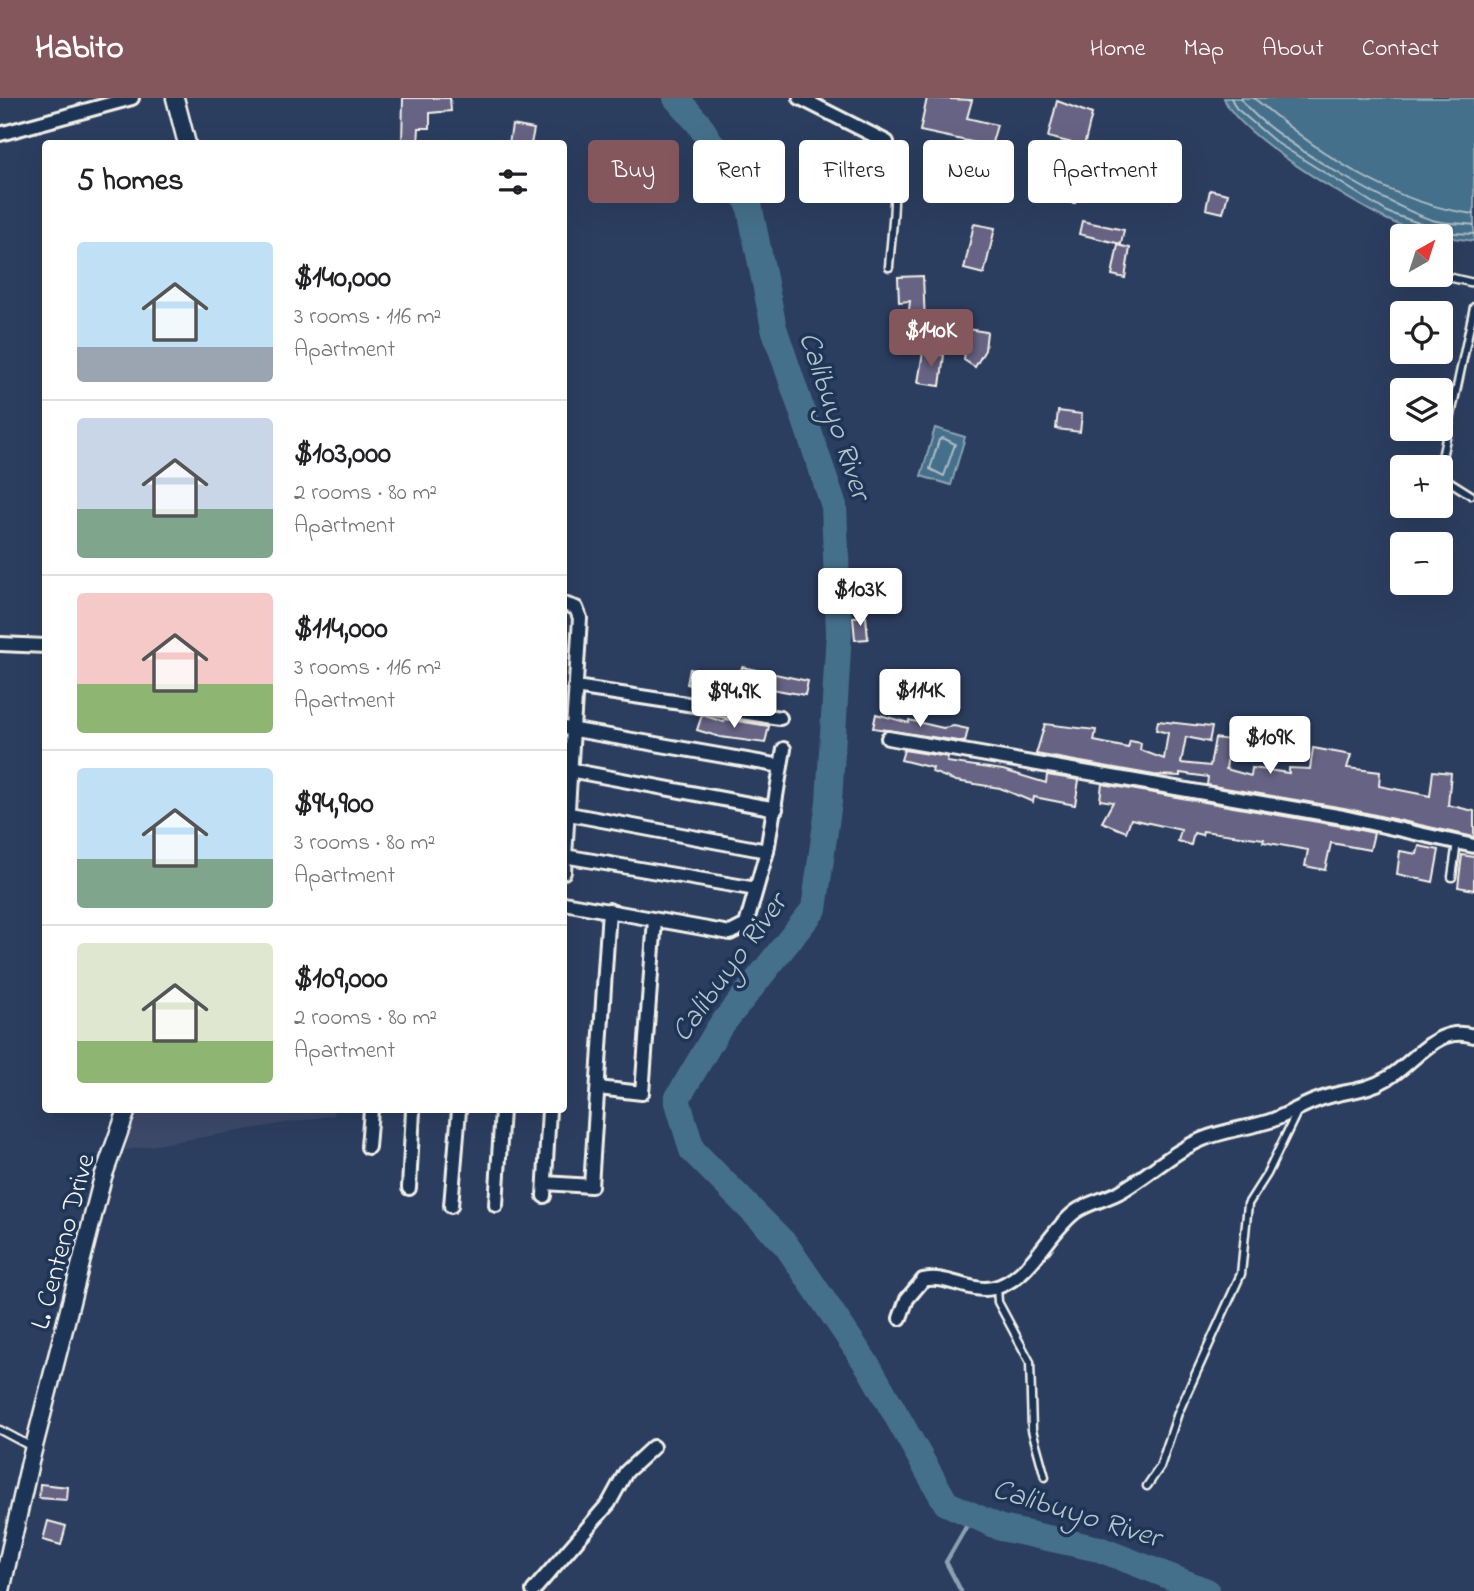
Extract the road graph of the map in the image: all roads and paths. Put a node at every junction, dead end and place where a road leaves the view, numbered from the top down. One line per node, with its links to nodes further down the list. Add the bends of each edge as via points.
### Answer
1 (132, 98): 4 (street)
2 (175, 98): 5 (street)
3 (800, 98): 6 (street)
4 (0, 134)
5 (186, 140)
6 (883, 140)
7 (893, 203): 8 (lane)
8 (889, 267)
9 (1453, 278): 10 (lane)
10 (1474, 283)
11 (1474, 307): 12 (lane)
12 (1443, 455)
13 (1453, 484): 14 (lane)
14 (1471, 495)
15 (567, 605): 18 (street, via 576,608 580,618)
16 (0, 644): 17 (street)
17 (42, 646)
18 (570, 670): 19 (street)
19 (575, 687): 20 (street); 21 (street)
20 (780, 718)
21 (568, 728): 24 (street); 25 (street)
22 (888, 737): 28 (street, via 1343,817)
23 (784, 749): 24 (street)
24 (781, 766): 26 (street)
25 (567, 769): 26 (street)
26 (776, 809): 30 (street)
27 (567, 814): 30 (street)
28 (1457, 842): 29 (street); 32 (lane)
29 (1474, 846)
30 (767, 851): 33 (street)
31 (567, 856): 33 (street)
32 (1452, 877)
33 (756, 889): 36 (street, via 746,925 730,933)
34 (567, 903): 35 (street)
35 (609, 910): 36 (street); 38 (street)
36 (655, 920): 38 (street, via 642,1093)
37 (1474, 1036): 39 (street, via 1452,1033 1437,1038 1390,1077 1366,1088 1321,1098)
38 (598, 1088): 45 (street, via 590,1186 544,1189)
39 (1298, 1110): 50 (street, via 1201,1139 1117,1194 1076,1210 1037,1256); 56 (lane, via 1248,1204 1241,1274 1183,1401 1160,1467)
40 (126, 1113): 54 (street, L. Centeno Drive, via 103,1177)
41 (371, 1113): 46 (street)
42 (413, 1113): 47 (street)
43 (460, 1113): 49 (street)
44 (502, 1113): 48 (street)
45 (549, 1113)
46 (368, 1147)
47 (409, 1188)
48 (496, 1205)
49 (451, 1206)
50 (997, 1288): 51 (street, via 923,1280 907,1299); 55 (lane, via 998,1302 1030,1362 1032,1430)
51 (900, 1318)
52 (0, 1430): 54 (lane)
53 (653, 1447): 58 (street, via 626,1472 609,1503)
54 (34, 1448): 57 (street, L. Centeno Drive)
55 (1045, 1477)
56 (1147, 1486)
57 (1, 1591)
58 (533, 1591)

